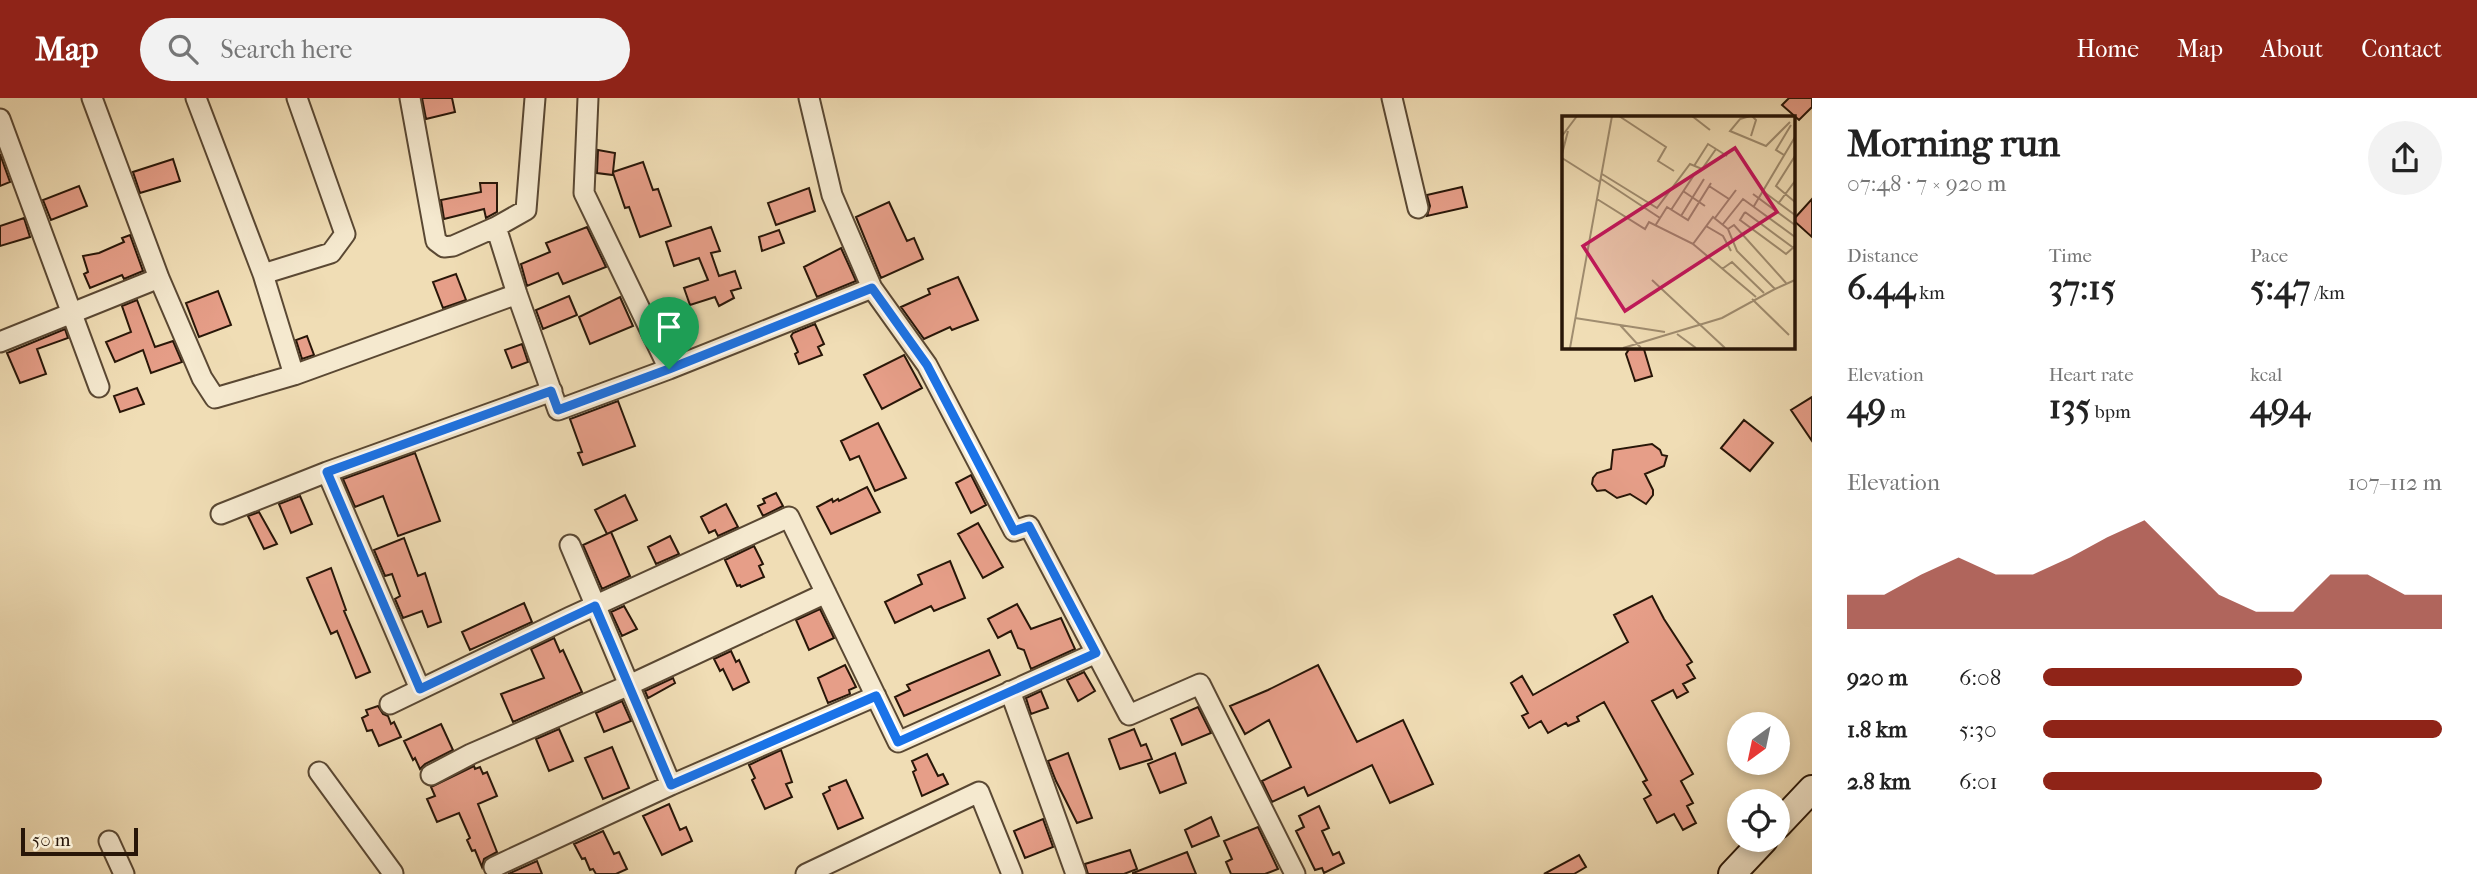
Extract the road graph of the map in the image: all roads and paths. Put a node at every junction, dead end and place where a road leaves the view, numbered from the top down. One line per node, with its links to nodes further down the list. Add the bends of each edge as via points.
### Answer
1 (92, 98): 14 (street)
2 (196, 98): 13 (street)
3 (297, 98): 13 (street, via 345,234 331,253)
4 (410, 98): 12 (street, via 436,242 453,246)
5 (536, 98): 12 (street, via 526,211)
6 (588, 98): 19 (street, via 584,192)
7 (809, 98): 15 (street, via 832,195)
8 (1392, 98): 11 (street)
9 (0, 118): 10 (street)
10 (4, 139): 17 (street)
11 (1418, 208)
12 (496, 227): 16 (street)
13 (263, 274): 20 (street)
14 (159, 278): 17 (street); 20 (street, via 212,396)
15 (872, 288): 19 (street); 28 (street, via 927,365 1014,531 1029,526)
16 (517, 294): 20 (street); 22 (street)
17 (71, 312): 18 (street); 21 (street)
18 (0, 342)
19 (669, 369): 22 (street, via 558,410)
20 (294, 374)
21 (99, 387)
22 (551, 391): 23 (street)
23 (327, 472): 24 (street); 30 (street)
24 (221, 514)
25 (570, 545): 27 (street)
26 (826, 593): 27 (street, via 789,517); 29 (street); 32 (street)
27 (595, 606): 29 (street); 30 (street)
28 (1096, 653): 31 (street); 47 (street, via 1129,715 1200,684)
29 (627, 686): 35 (street); 36 (street)
30 (420, 689): 33 (street)
31 (1010, 691): 32 (street, via 898,742); 46 (street)
32 (876, 696): 36 (street)
33 (390, 704)
34 (319, 772): 43 (street)
35 (431, 775)
36 (671, 785): 41 (street)
37 (1812, 789): 38 (main road)
38 (1790, 812)
39 (109, 841): 42 (street)
40 (1753, 852): 48 (main road)
41 (494, 867)
42 (124, 874)
43 (393, 874)
44 (806, 874): 45 (street, via 979,792)
45 (1012, 874)
46 (1076, 874)
47 (1295, 874)
48 (1732, 874)

